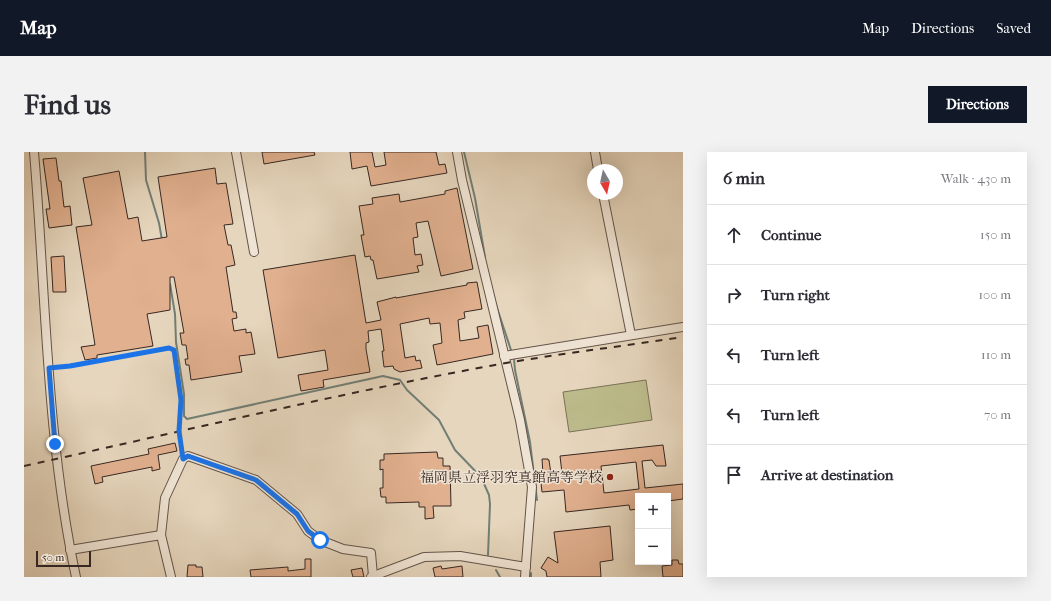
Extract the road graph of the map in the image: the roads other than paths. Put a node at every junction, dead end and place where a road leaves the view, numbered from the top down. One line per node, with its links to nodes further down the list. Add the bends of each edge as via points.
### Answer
1 (34, 152): 12 (street, via 56,459)
2 (236, 152): 7 (street)
3 (457, 152): 10 (street)
4 (595, 152): 5 (street)
5 (597, 164)
6 (604, 200): 9 (street)
7 (254, 252)
8 (683, 327): 9 (street)
9 (631, 335): 10 (street)
10 (504, 356): 13 (street, via 520,420 532,487)
11 (161, 535): 12 (street); 14 (street, via 165,498 183,459 188,456 256,480 297,514 308,531 320,540 343,549 371,553); 16 (street)
12 (70, 550): 15 (street)
13 (526, 567): 14 (street, via 460,556 424,556); 17 (street)
14 (372, 576)
15 (76, 577)
16 (171, 577)
17 (525, 577)

